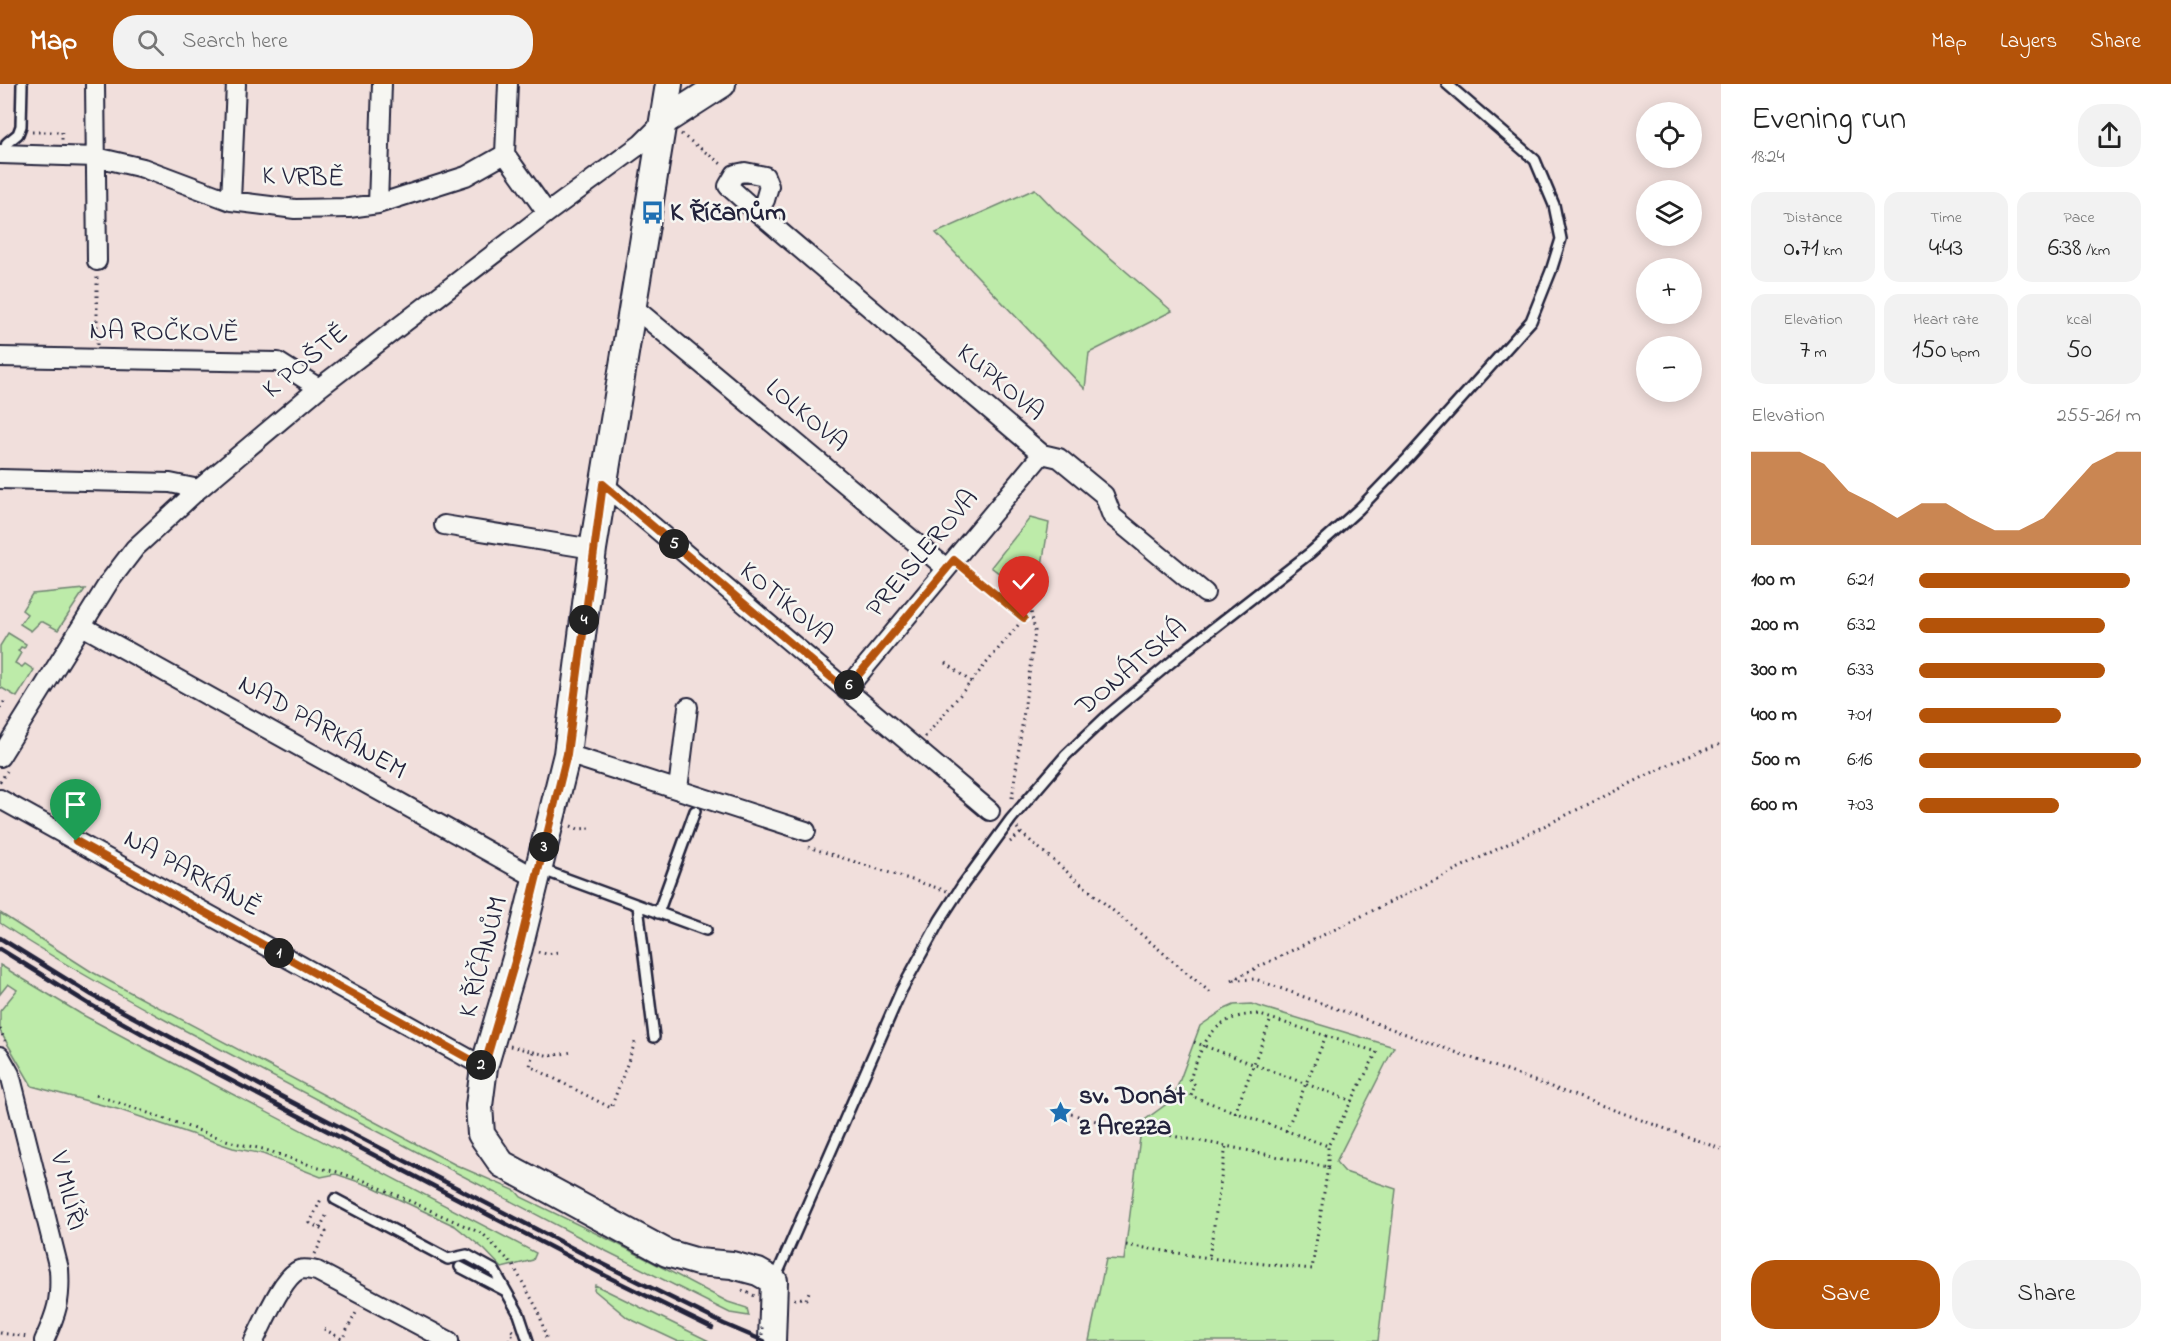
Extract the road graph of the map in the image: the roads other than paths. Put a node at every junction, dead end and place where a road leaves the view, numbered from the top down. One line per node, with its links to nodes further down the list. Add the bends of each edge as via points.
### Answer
1 (22, 84): 10 (lane, via 19,131)
2 (95, 84): 12 (street)
3 (236, 84): 13 (street)
4 (382, 84): 14 (street)
5 (508, 84): 11 (street)
6 (669, 84): 9 (street, K ŘÍČANŮM)
7 (722, 84): 9 (street, K POŠTĚ)
8 (1447, 84): 48 (lane, DONÁTSKÁ, via 1535,160 1554,205 1561,239 1531,321 1384,484 1335,531 1108,715 1066,754 1009,821 957,894 883,1028)
9 (663, 122): 16 (street, K POŠTĚ, via 641,144); 18 (street, K ŘÍČANŮM)
10 (2, 154): 12 (street, K VRBĚ)
11 (505, 154): 14 (street, K VRBĚ, via 466,176); 16 (street)
12 (96, 157): 13 (street, K VRBĚ, via 143,168); 17 (street)
13 (231, 201): 14 (street, K VRBĚ, via 296,209)
14 (378, 204)
15 (757, 212): 15 (street, KUPKOVA, via 728,186 735,174 765,176 770,186); 21 (street, KUPKOVA)
16 (547, 213): 20 (street, K POŠTĚ)
17 (97, 261)
18 (631, 305): 23 (street, K ŘÍČANŮM); 27 (street, LOLKOVA)
19 (0, 357): 20 (street, NA ROČKOVĚ, via 278,362)
20 (319, 388): 24 (street, K POŠTĚ)
21 (1042, 454): 27 (street, PREISLEROVA); 28 (street, KUPKOVA, via 1059,458 1104,495 1112,516)
22 (0, 479): 24 (street, via 170,483)
23 (603, 484): 26 (street, K ŘÍČANŮM); 30 (street, KOTÍKOVA)
24 (199, 489): 29 (street, K POŠTĚ, via 135,548)
25 (444, 525): 26 (street)
26 (593, 549): 32 (street, K ŘÍČANŮM)
27 (950, 564): 30 (street, PREISLEROVA)
28 (1205, 593)
29 (82, 626): 33 (street, K POŠTĚ); 39 (street, NAD PARKÁNEM)
30 (846, 690): 37 (street, KOTÍKOVA)
31 (688, 707): 34 (street)
32 (567, 754): 34 (street); 39 (street, K ŘÍČANŮM)
33 (0, 757)
34 (678, 789): 38 (street)
35 (0, 799): 45 (street, NA PARKÁNĚ)
36 (695, 811): 41 (lane)
37 (990, 811)
38 (806, 831)
39 (537, 873): 40 (lane); 45 (street, K ŘÍČANŮM)
40 (638, 906): 41 (lane); 43 (lane)
41 (658, 913): 42 (lane)
42 (706, 930)
43 (654, 1038)
44 (0, 1056): 51 (street, V MILÍŘI, via 10,1074 59,1269 58,1304)
45 (484, 1067): 48 (street, K ŘÍČANŮM, via 479,1106 482,1134 502,1164 667,1253 698,1262 732,1265)
46 (335, 1199): 49 (lane, via 448,1258 466,1255 494,1270)
47 (460, 1267): 49 (lane)
48 (774, 1281): 50 (street)
49 (506, 1291): 54 (lane)
50 (767, 1333)
51 (37, 1338)
52 (254, 1341): 53 (street, via 286,1281 299,1270 307,1269)
53 (448, 1341)
54 (528, 1341)

